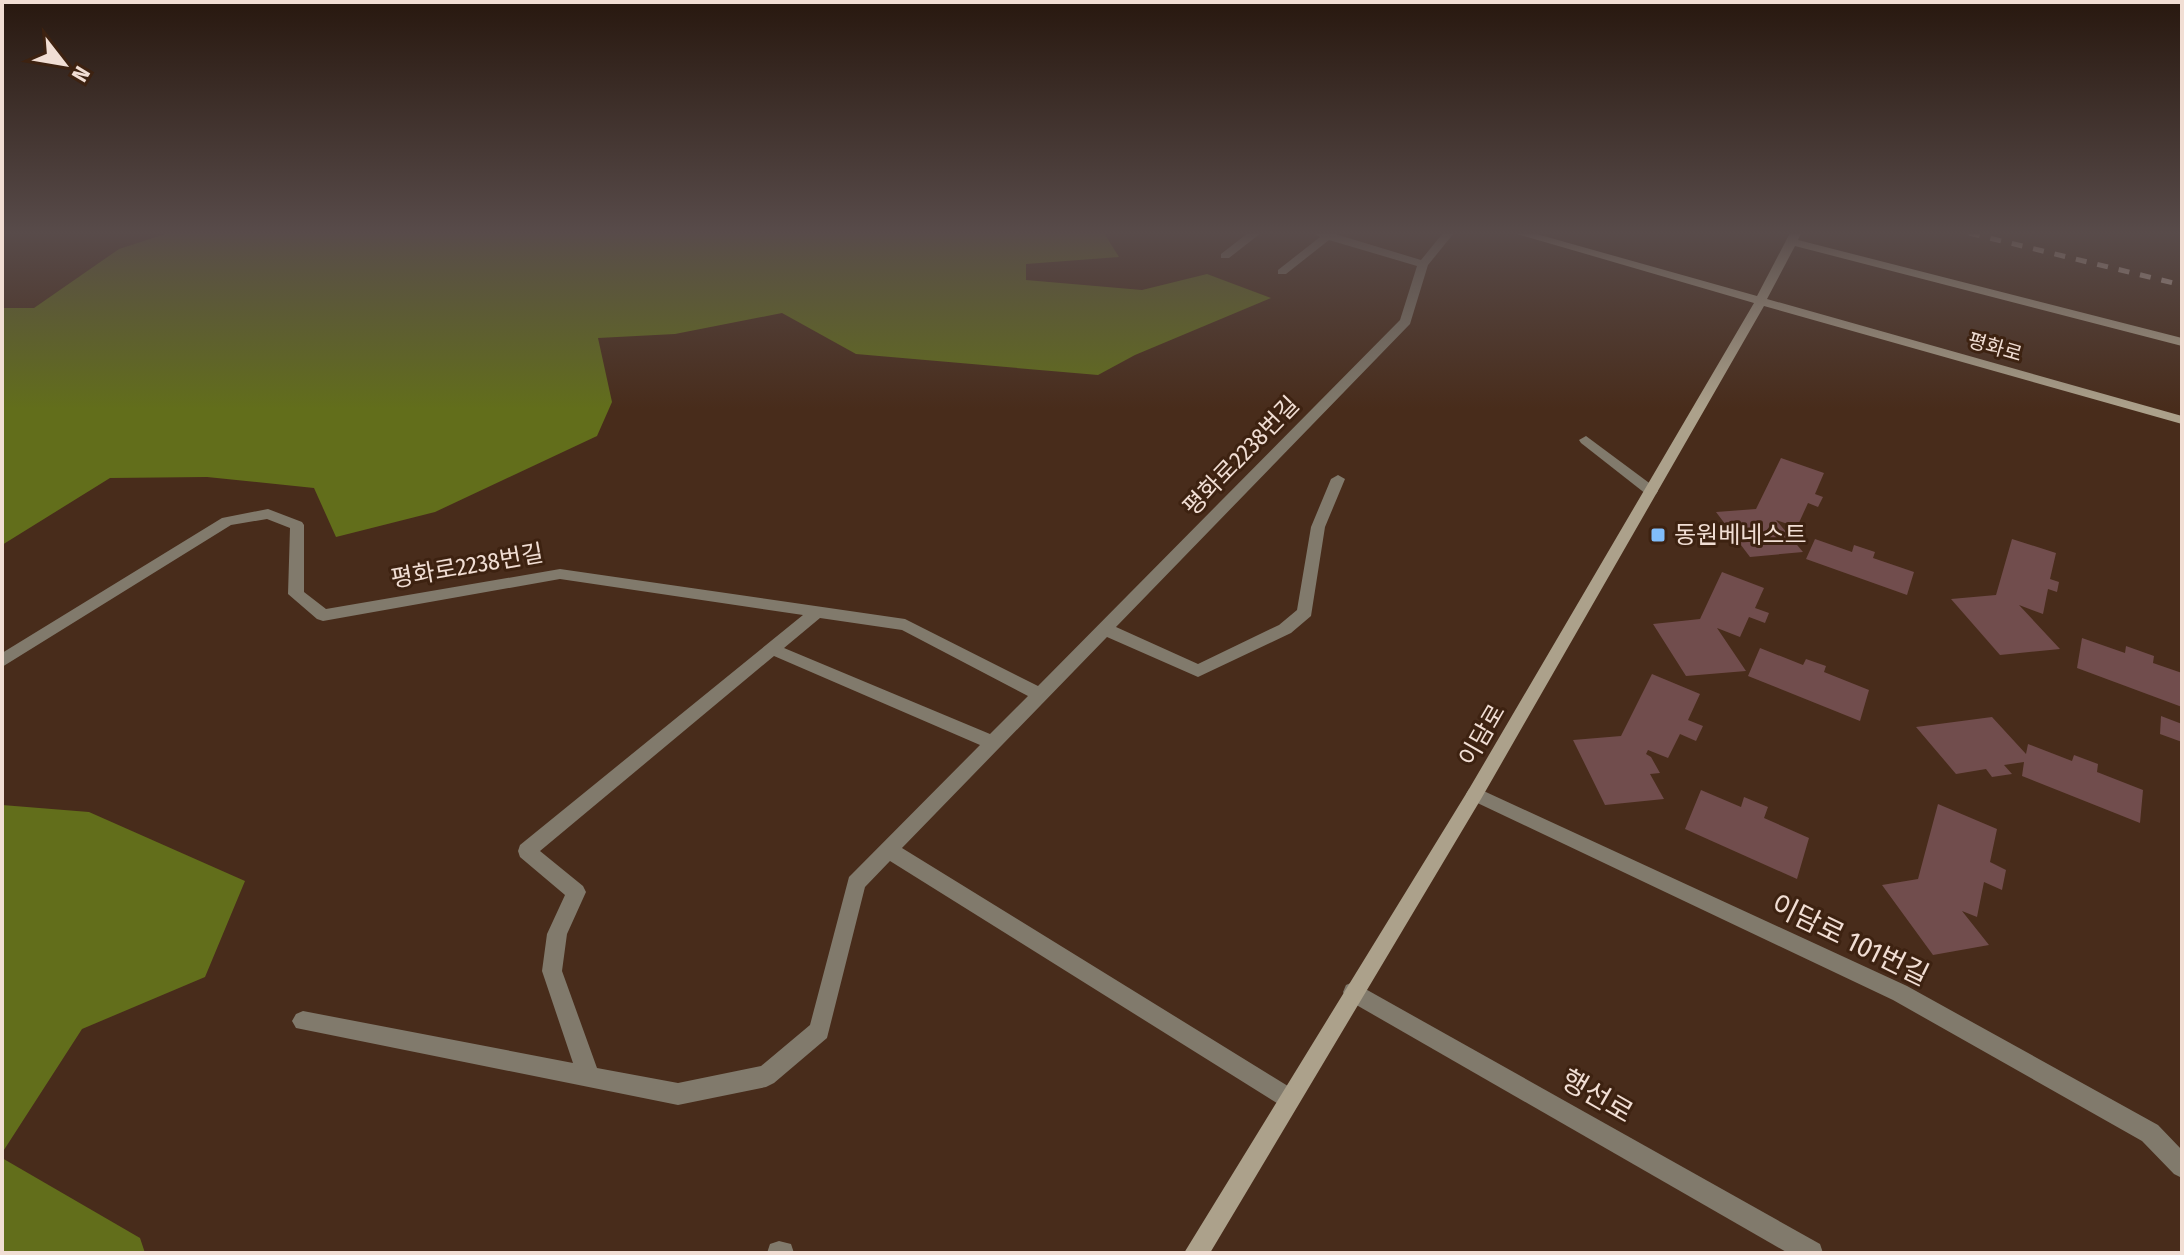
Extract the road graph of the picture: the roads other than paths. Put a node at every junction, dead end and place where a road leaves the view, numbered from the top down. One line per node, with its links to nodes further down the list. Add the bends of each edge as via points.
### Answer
1 (1415, 292): 12 (street, 평화로2238번길, via 1406,321)
2 (1724, 292): 5 (street, 평화로)
3 (1766, 292): 5 (street, 이담로)
4 (1998, 292): 6 (street)
5 (1760, 302): 7 (street, 평화로); 10 (street, 이담로)
6 (2182, 342)
7 (2182, 420)
8 (1586, 440): 10 (street)
9 (1338, 479): 12 (street, via 1318,527 1305,612 1285,629 1198,671)
10 (1651, 491): 17 (street, 이담로)
11 (817, 612): 13 (street); 14 (street, 평화로2238번길, via 560,574 323,615 296,594 297,525 268,514 227,521); 15 (street, 평화로2238번길, via 905,625)
12 (1105, 629): 15 (street, 평화로2238번길)
13 (772, 649): 16 (street); 21 (street, via 527,851 576,892 557,934 552,971)
14 (2, 661)
15 (1040, 695): 16 (street, 평화로2238번길)
16 (993, 743): 18 (street, 평화로2238번길)
17 (1475, 794): 19 (street, 이담로); 23 (street, 이담로 101번길, via 1900,993 2150,1133)
18 (889, 850): 21 (street, 평화로2238번길, via 856,883 819,1031 766,1076 678,1094); 22 (street)
19 (1353, 992): 22 (street, 이담로); 25 (street, 행선로)
20 (303, 1021): 21 (street, 평화로2238번길)
21 (589, 1077)
22 (1288, 1099): 24 (street, 이담로)
23 (2182, 1166)
24 (1196, 1253)
25 (1811, 1253)

